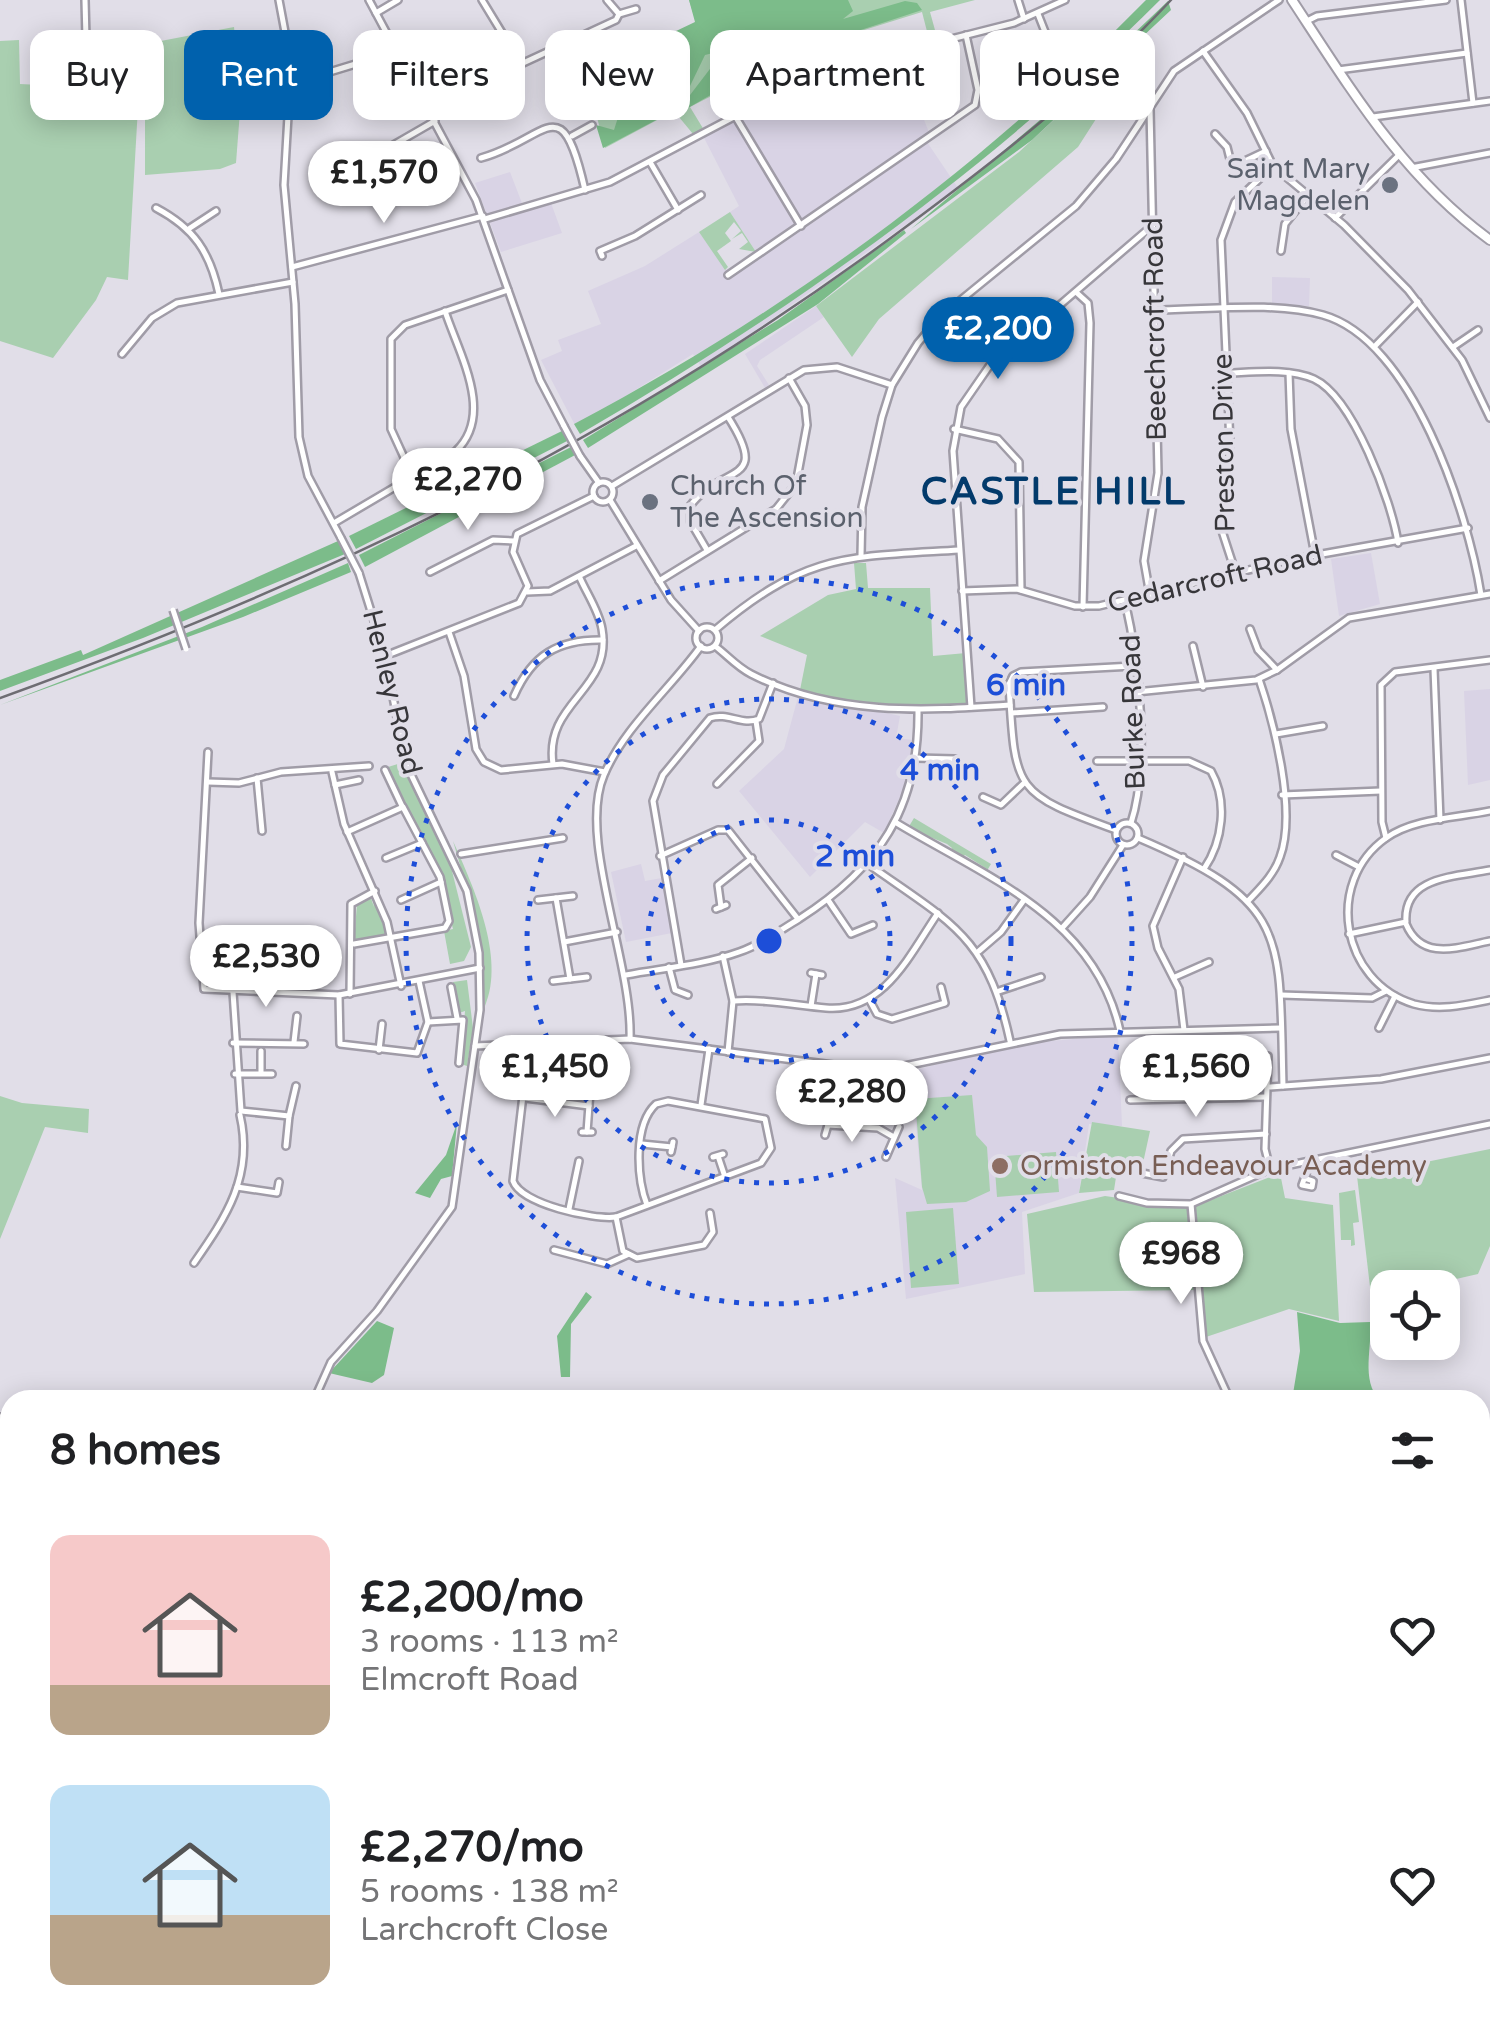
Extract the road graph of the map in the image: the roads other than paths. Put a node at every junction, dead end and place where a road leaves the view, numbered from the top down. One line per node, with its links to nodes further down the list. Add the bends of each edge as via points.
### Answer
1 (85, 0): 19 (street)
2 (279, 0): 20 (street, Henley Road)
3 (369, 0): 14 (street)
4 (398, 0): 14 (street)
5 (482, 0): 15 (street, via 522,64)
6 (606, 0): 15 (street)
7 (1018, 0): 17 (street)
8 (1065, 0): 16 (street)
9 (1279, 0): 25 (street)
10 (1292, 0): 18 (main road)
11 (1446, 0): 18 (street)
12 (1461, 0): 26 (street)
13 (636, 9): 15 (street)
14 (376, 13): 21 (street)
15 (619, 14)
16 (1038, 14): 17 (street); 22 (street)
17 (1024, 20): 23 (street)
18 (1306, 21): 27 (main road)
19 (86, 30)
20 (286, 30)
21 (384, 30)
22 (1044, 30)
23 (966, 35): 24 (street); 60 (street, via 975,105)
24 (960, 37)
25 (1203, 50): 28 (street, via 1170,75); 43 (street)
26 (1467, 53): 27 (street); 30 (street)
27 (1338, 70): 31 (main road)
28 (1155, 98)
29 (1490, 100): 30 (street)
30 (1473, 103): 31 (street)
31 (1371, 119): 46 (main road)
32 (288, 120): 65 (street, Henley Road, via 284,185)
33 (727, 120): 48 (street)
34 (736, 120): 60 (street)
35 (1141, 120): 39 (street)
36 (1150, 120): 42 (street, Beechcroft Road)
37 (435, 121): 45 (street); 57 (street)
38 (592, 125): 41 (street)
39 (1136, 129): 42 (street); 82 (street, via 1064,217 931,326)
40 (1215, 134): 43 (street, via 1232,166)
41 (572, 136): 47 (street, via 545,128); 51 (street)
42 (1150, 136): 59 (street, Beechcroft Road)
43 (1266, 151): 49 (street)
44 (1490, 153): 50 (street)
45 (376, 155)
46 (1399, 156): 50 (main road); 58 (street)
47 (481, 158)
48 (650, 162): 51 (street); 55 (street)
49 (1272, 166): 53 (street); 73 (street, Preston Drive, via 1235,202 1224,226)
50 (1411, 168): 62 (main road)
51 (585, 190): 57 (street)
52 (702, 195): 55 (street)
53 (1308, 195): 58 (street); 63 (street, via 1285,224)
54 (156, 208): 61 (street)
55 (678, 210): 64 (street, via 600,251)
56 (216, 211): 61 (street)
57 (484, 217): 65 (street); 68 (street)
58 (1335, 218): 71 (street)
59 (1153, 225): 69 (street); 72 (street, Beechcroft Road)
60 (801, 226): 66 (street)
61 (190, 228): 70 (street, via 210,261)
62 (1490, 240)
63 (1282, 252)
64 (602, 256)
65 (292, 268): 67 (street, Henley Road)
66 (728, 274)
67 (293, 282): 70 (street); 91 (street, Henley Road, via 301,449)
68 (508, 290): 74 (street); 87 (street, bridge, via 540,380)
69 (1077, 293): 85 (street, via 990,365 964,400); 111 (street, via 1088,304 1090,323)
70 (219, 294): 78 (street, via 177,303 152,318)
71 (1418, 302): 76 (street); 77 (street)
72 (1156, 310): 73 (street); 108 (street, Beechcroft Road, via 1157,496 1143,568)
73 (1222, 310): 76 (street, via 1316,313); 79 (street, Preston Drive)
74 (445, 311): 86 (street, via 476,405 475,422 456,452); 86 (street, via 406,325 388,347 391,430)
75 (1478, 330): 77 (street)
76 (1376, 345): 92 (street, via 1402,381)
77 (1453, 347): 84 (street)
78 (122, 354)
79 (1228, 373): 80 (street); 101 (street, Preston Drive, via 1230,457 1222,531)
80 (1289, 373): 94 (street, via 1321,383 1342,403 1387,499); 99 (street, via 1290,429)
81 (789, 378): 82 (street, via 830,366); 83 (street); 96 (street, via 807,419 794,488 776,508)
82 (892, 386): 98 (street, via 862,507)
83 (728, 416): 88 (street); 96 (street, via 747,456 740,469 690,506 690,521)
84 (1490, 418)
85 (954, 429): 97 (street); 104 (street, via 998,439 1019,462)
86 (413, 477): 91 (street)
87 (599, 483): 88 (street); 89 (street)
88 (612, 486): 90 (street)
89 (594, 496): 90 (street); 93 (street, via 525,527)
90 (610, 500): 95 (street)
91 (334, 523): 122 (street, Henley Road, bridge, via 359,573)
92 (1468, 528): 94 (street, Cedarcroft Road); 109 (street)
93 (514, 541): 100 (street, via 493,540); 106 (street)
94 (1398, 544): 99 (street, Cedarcroft Road)
95 (636, 546): 102 (street); 103 (street)
96 (708, 550): 103 (street)
97 (959, 550): 98 (street); 105 (street)
98 (861, 556): 114 (street, via 826,561 779,583)
99 (1315, 556): 101 (street, Cedarcroft Road)
100 (430, 572)
101 (1236, 574): 108 (street, Cedarcroft Road)
102 (580, 578): 106 (street, via 542,594); 117 (street)
103 (659, 582): 115 (street)
104 (1021, 590): 105 (street, Cedarcroft Road); 111 (street, Cedarcroft Road)
105 (962, 591): 133 (street)
106 (527, 592): 116 (street, via 516,606)
107 (1490, 594): 109 (street)
108 (1150, 595): 110 (street, Cedarcroft Road)
109 (1481, 595): 126 (street, via 1360,614)
110 (1125, 601): 111 (street, Cedarcroft Road); 124 (street, Burke Road)
111 (1083, 606)
112 (173, 610): 121 (street, bridge)
113 (1250, 629): 126 (street)
114 (715, 630): 115 (street); 119 (street)
115 (699, 631): 118 (street)
116 (448, 632): 122 (street); 144 (street, via 480,758 501,770)
117 (603, 640): 131 (street, via 550,649 528,669); 144 (street, via 596,670 551,734)
118 (701, 646): 119 (street); 148 (street)
119 (715, 646): 128 (street)
120 (1193, 646): 129 (street)
121 (186, 649)
122 (385, 656): 207 (street, Henley Road, via 406,764 464,882)
123 (1490, 660): 125 (street)
124 (1133, 666): 130 (street, Burke Road); 134 (street, via 1012,676)
125 (1434, 668): 155 (street, via 1390,675 1380,688); 160 (street)
126 (1277, 670): 127 (street)
127 (1259, 679): 129 (street); 138 (street)
128 (773, 683): 135 (street, via 864,707); 136 (street)
129 (1203, 686): 130 (street)
130 (1136, 692): 143 (street, Burke Road)
131 (514, 696)
132 (1104, 707): 134 (street)
133 (971, 708): 134 (street); 135 (street)
134 (1011, 709): 153 (street, via 1014,760)
135 (918, 711): 140 (street)
136 (756, 721): 152 (street, via 759,740); 173 (street, via 710,718 664,775 652,806)
137 (1323, 726): 138 (street)
138 (1276, 734): 156 (street)
139 (208, 752): 151 (street)
140 (916, 758): 141 (street); 161 (street)
141 (955, 759)
142 (1096, 761): 143 (street)
143 (1140, 761): 162 (street, Burke Road); 179 (street, via 1193,762 1212,774 1221,827)
144 (553, 764): 148 (street)
145 (369, 766): 147 (street)
146 (386, 770): 158 (street)
147 (332, 772): 149 (street); 154 (street)
148 (605, 772): 196 (street, via 596,822)
149 (256, 778): 151 (street); 164 (street)
150 (360, 780): 154 (street)
151 (208, 782): 221 (street, via 202,988)
152 (718, 784)
153 (1024, 784): 157 (street, via 1004,804); 163 (street, via 1045,803)
154 (336, 785): 165 (street)
155 (1381, 790): 156 (street); 168 (street)
156 (1282, 795): 189 (street, via 1280,858)
157 (983, 797)
158 (402, 806): 165 (street); 169 (street)
159 (1490, 811): 160 (street)
160 (1440, 820): 168 (street)
161 (895, 822): 177 (street); 188 (street)
162 (1131, 824): 163 (street); 167 (street)
163 (1116, 830): 170 (street)
164 (262, 831)
165 (347, 832): 182 (street)
166 (563, 838): 171 (street)
167 (1138, 838): 170 (street); 174 (street)
168 (1386, 838): 178 (street)
169 (422, 842): 175 (street); 181 (street)
170 (1123, 845): 195 (street)
171 (461, 854)
172 (1336, 855): 178 (street)
173 (660, 856): 176 (street, via 722,829); 205 (street)
174 (1183, 857): 179 (street); 212 (street, via 1153,926)
175 (386, 858)
176 (752, 858): 190 (street, via 718,885); 192 (street)
177 (868, 864): 187 (street); 191 (street)
178 (1360, 868): 197 (street, via 1347,907)
179 (1204, 869): 189 (street)
180 (1490, 870): 193 (street, via 1421,886 1409,899)
181 (441, 882): 185 (street); 198 (street, via 449,925)
182 (374, 891): 198 (street); 201 (street, via 351,902)
183 (573, 896): 184 (street)
184 (556, 898): 186 (street); 200 (street)
185 (401, 900)
186 (538, 900)
187 (828, 900): 192 (street); 194 (street, via 848,932)
188 (1024, 900): 195 (street); 202 (street)
189 (1248, 901): 223 (street, via 1276,948)
190 (721, 907)
191 (938, 913): 202 (street); 227 (street, via 897,974)
192 (798, 919): 203 (street)
193 (1406, 922): 197 (street); 199 (street, via 1429,948)
194 (873, 925)
195 (1064, 927): 238 (street, via 1093,961)
196 (617, 932): 200 (street); 209 (street)
197 (1349, 934): 220 (street, via 1362,966)
198 (391, 938): 201 (street); 216 (street)
199 (1490, 941)
200 (564, 942): 213 (street)
201 (354, 944): 222 (street)
202 (978, 951): 219 (street)
203 (723, 956): 205 (street); 229 (street)
204 (1208, 962): 212 (street)
205 (681, 964): 206 (street)
206 (669, 967): 209 (street); 225 (street, via 675,990)
207 (480, 968): 215 (street); 245 (street, Henley Road)
208 (816, 974): 230 (street)
209 (626, 976): 239 (street)
210 (587, 977): 213 (street)
211 (1041, 977): 219 (street)
212 (1174, 977): 237 (street)
213 (570, 979): 214 (street)
214 (554, 981)
215 (419, 982): 216 (street); 233 (street)
216 (401, 986): 222 (street)
217 (941, 987): 227 (street, via 945,1003 896,1018 880,1017)
218 (451, 988): 232 (street)
219 (999, 991): 241 (street)
220 (1386, 991): 223 (street, via 1372,998); 226 (street)
221 (232, 992): 224 (street); 242 (street)
222 (350, 994): 224 (street)
223 (1281, 994): 235 (street)
224 (338, 996): 247 (street, via 340,1044)
225 (688, 996)
226 (1395, 996): 228 (street, via 1434,1008); 236 (street)
227 (869, 1000): 230 (street, via 845,1008)
228 (1490, 1000)
229 (732, 1001): 230 (street); 249 (street)
230 (811, 1006)
231 (297, 1016): 240 (street)
232 (457, 1018): 233 (street); 252 (street, via 464,1022)
233 (428, 1022): 247 (street, via 419,1052)
234 (383, 1024): 247 (street)
235 (1282, 1028): 237 (street); 259 (street)
236 (1379, 1028)
237 (1184, 1030): 238 (street)
238 (1120, 1031): 241 (street)
239 (630, 1038): 244 (street); 246 (street)
240 (294, 1042): 242 (street); 243 (street)
241 (1010, 1042): 253 (street, via 896,1069)
242 (234, 1043): 254 (street)
243 (304, 1044)
244 (529, 1044): 245 (street); 262 (street)
245 (475, 1046): 297 (street, Henley Road, via 452,1208 331,1362)
246 (709, 1049): 249 (street); 265 (street)
247 (380, 1050)
248 (261, 1051): 255 (street)
249 (728, 1052): 253 (street)
250 (1268, 1056): 260 (street)
251 (1490, 1058): 259 (street, via 1369,1081)
252 (459, 1063)
253 (860, 1070): 270 (street)
254 (235, 1074): 255 (street); 266 (street)
255 (262, 1074): 256 (street)
256 (272, 1074)
257 (591, 1078): 264 (street)
258 (296, 1086): 267 (street)
259 (1282, 1086): 260 (street)
260 (1270, 1087): 261 (street)
261 (1265, 1097): 263 (street); 272 (street)
262 (525, 1098): 264 (street); 291 (street, via 514,1185 529,1199)
263 (1130, 1100)
264 (589, 1106): 271 (street)
265 (701, 1106): 275 (street, via 656,1104); 284 (street, via 757,1114 769,1126 768,1157)
266 (240, 1113): 267 (street); 287 (street)
267 (289, 1116): 276 (street)
268 (1490, 1124): 281 (street)
269 (899, 1126): 274 (street)
270 (856, 1128): 273 (street, via 829,1121); 274 (street)
271 (587, 1132)
272 (1266, 1134): 281 (street); 283 (street, via 1184,1140 1171,1151 1163,1176)
273 (826, 1135)
274 (892, 1136): 279 (street, via 894,1151)
275 (642, 1144): 277 (street); 290 (street, via 639,1181)
276 (286, 1146)
277 (672, 1147)
278 (718, 1156): 284 (street)
279 (886, 1157)
280 (580, 1162): 291 (street)
281 (1270, 1169): 289 (street)
282 (1308, 1170): 285 (street)
283 (1142, 1172)
284 (725, 1176): 290 (street)
285 (1307, 1179)
286 (279, 1182): 287 (street, via 277,1193)
287 (236, 1187): 296 (street, via 223,1226)
288 (1119, 1196): 289 (street)
289 (1190, 1204): 298 (street, via 1203,1342)
290 (647, 1205): 293 (street)
291 (569, 1210): 293 (street)
292 (714, 1216): 295 (street, via 712,1236 702,1246)
293 (616, 1217): 295 (street)
294 (557, 1254): 295 (street, via 607,1264)
295 (626, 1255)
296 (194, 1263)
297 (318, 1390)
298 (1225, 1390)

